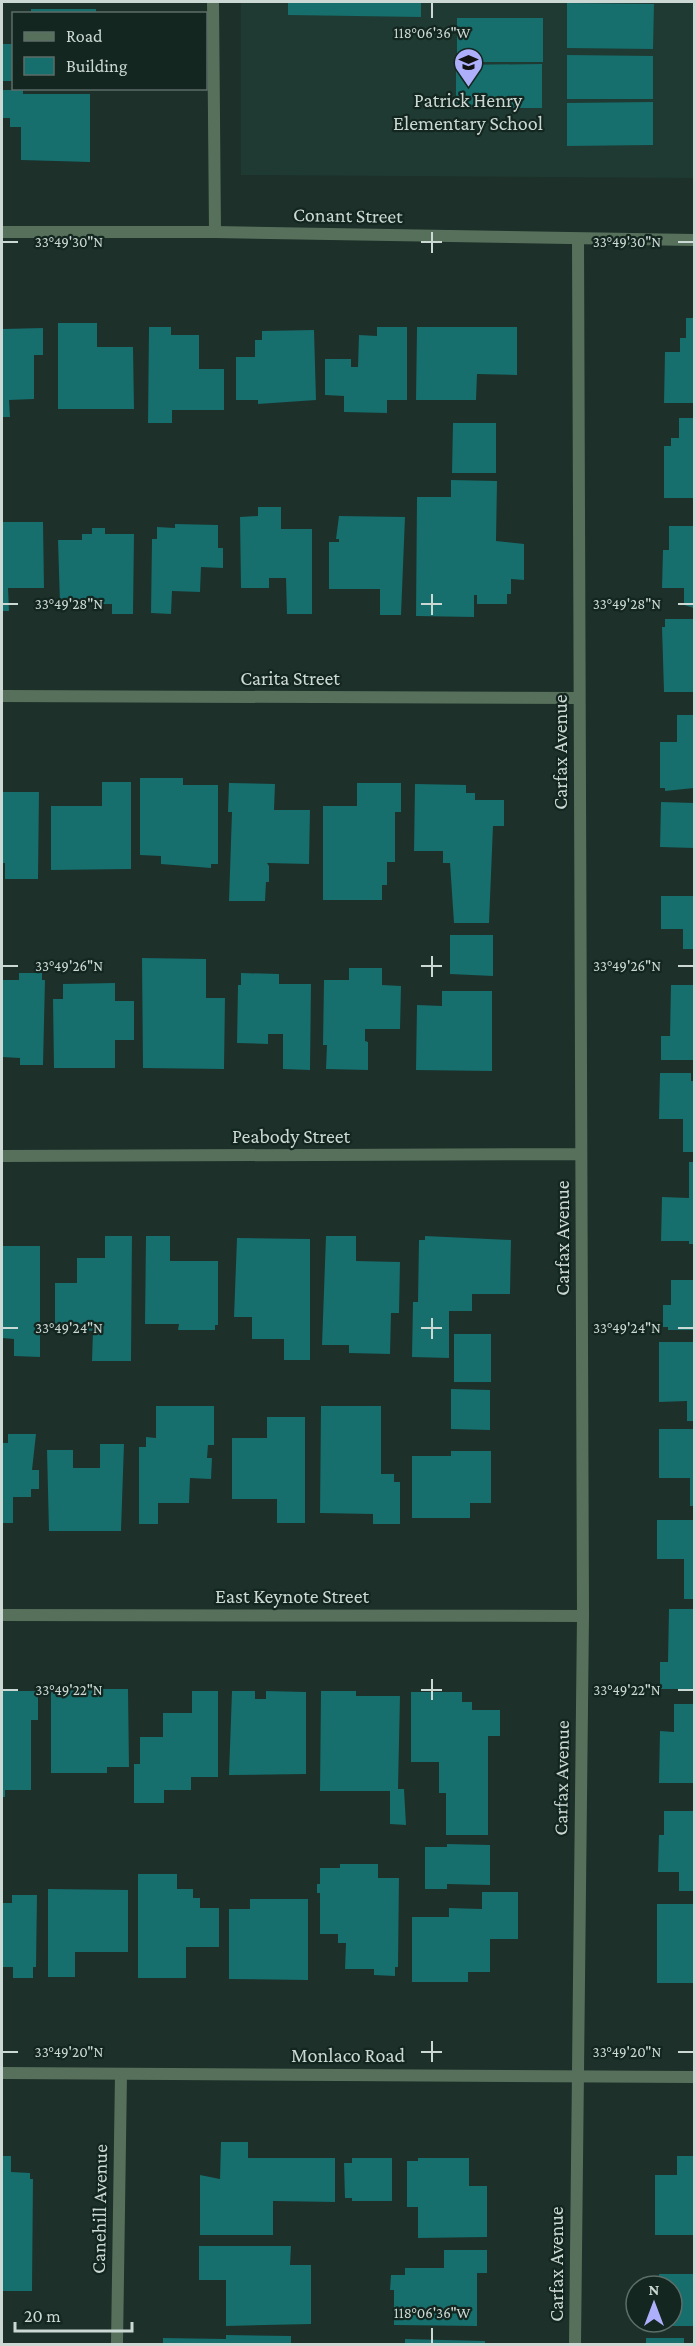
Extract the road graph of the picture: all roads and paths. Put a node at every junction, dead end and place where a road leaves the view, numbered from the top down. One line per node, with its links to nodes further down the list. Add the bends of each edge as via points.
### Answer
1 (213, 2): 3 (street)
2 (2, 232): 3 (street, Conant Street)
3 (215, 232): 4 (street, Conant Street)
4 (578, 240): 5 (street, Conant Street); 7 (street, Carfax Avenue)
5 (694, 240)
6 (2, 696): 7 (street, Carita Street)
7 (579, 698): 8 (street, Carfax Avenue)
8 (582, 1154): 9 (street, Peabody Street); 11 (street, Carfax Avenue)
9 (2, 1156)
10 (2, 1615): 11 (street, East Keynote Street)
11 (583, 1616): 14 (street, Carfax Avenue)
12 (2, 2073): 13 (street, Monlaco Road)
13 (121, 2074): 14 (street, Monlaco Road); 16 (street, Canehill Avenue)
14 (576, 2076): 15 (street, Monlaco Road); 17 (street, Carfax Avenue)
15 (694, 2077)
16 (117, 2344)
17 (575, 2344)

